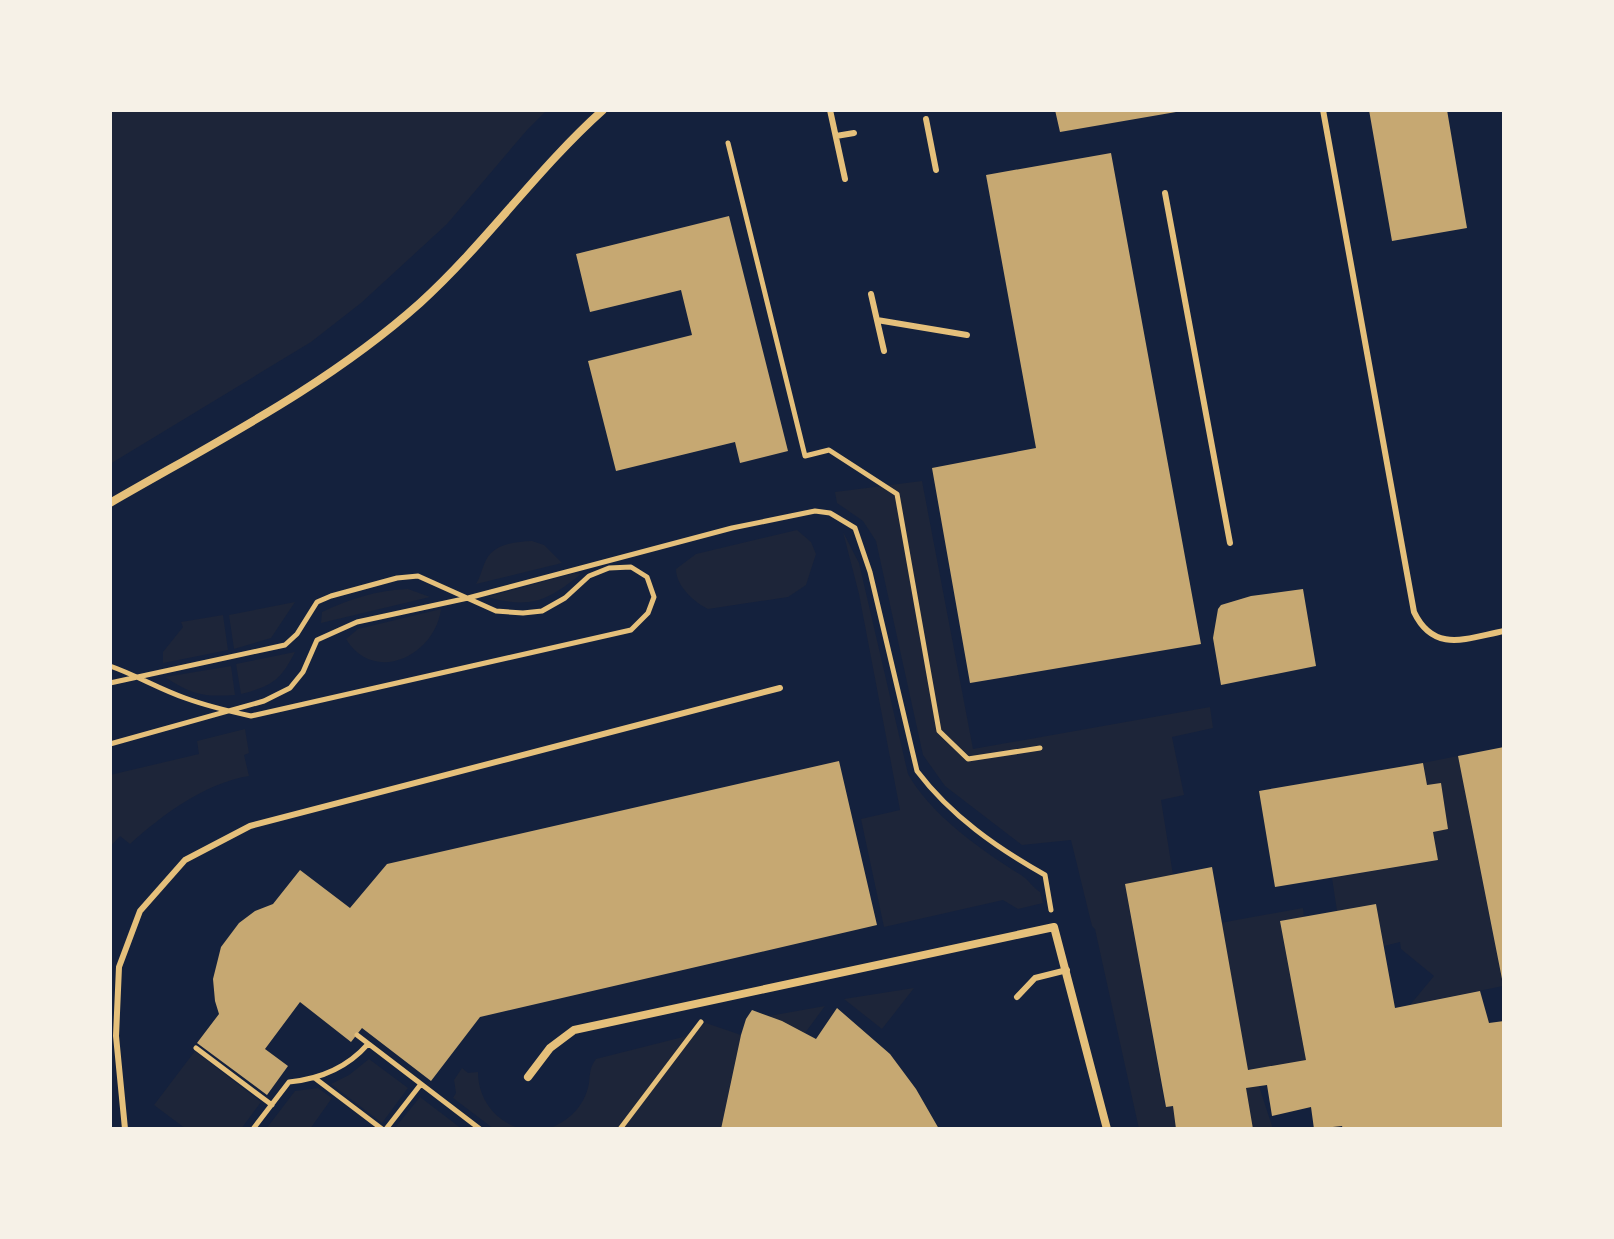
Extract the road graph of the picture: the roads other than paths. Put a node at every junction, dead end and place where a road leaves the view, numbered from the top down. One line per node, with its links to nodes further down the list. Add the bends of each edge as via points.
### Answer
1 (603, 110): 14 (street, via 566,143 447,276 364,350 243,428)
2 (830, 110): 6 (lane)
3 (1323, 110): 16 (lane, via 1414,612 1436,639)
4 (926, 119): 7 (lane)
5 (854, 133): 6 (lane)
6 (836, 136): 8 (lane)
7 (936, 170)
8 (845, 179)
9 (1165, 193): 15 (lane)
10 (871, 294): 11 (lane)
11 (877, 320): 12 (lane); 13 (lane)
12 (967, 335)
13 (884, 351)
14 (110, 503)
15 (1230, 543)
16 (1504, 631)
17 (780, 688): 21 (lane, via 250,826 185,860 140,911 119,967 116,1036)
18 (1067, 970): 19 (lane, via 1035,978); 20 (street, via 1054,927 574,1030 550,1048); 22 (street)
19 (1017, 997)
20 (528, 1077)
21 (125, 1129)
22 (1107, 1129)

